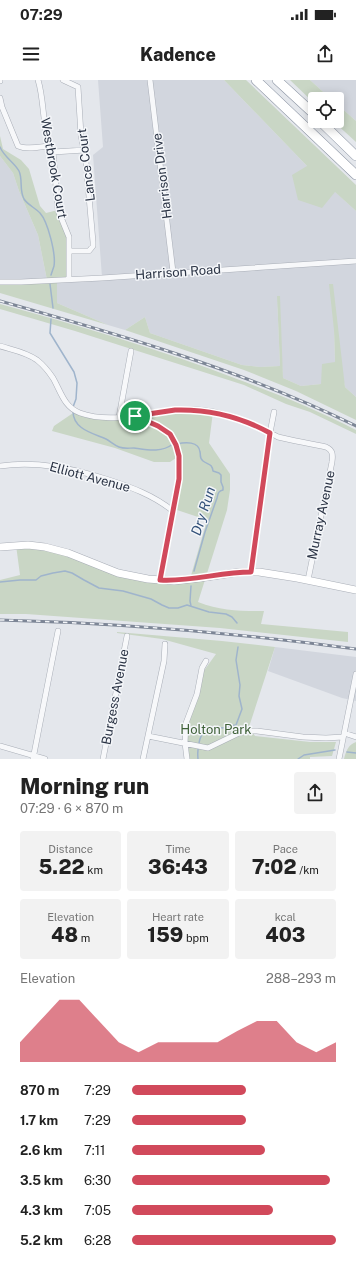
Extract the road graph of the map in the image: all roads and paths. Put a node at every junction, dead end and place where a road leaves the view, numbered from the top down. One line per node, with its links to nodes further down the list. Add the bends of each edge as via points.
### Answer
1 (38, 80): 10 (street, Westbrook Court)
2 (63, 80): 11 (street, Lance Court, via 78,87 81,135)
3 (150, 80): 18 (street, Harrison Drive)
4 (256, 80): 15 (highway)
5 (277, 80): 7 (highway)
6 (0, 98): 10 (street, via 18,146)
7 (308, 109)
8 (328, 128): 14 (highway)
9 (329, 128): 12 (highway)
10 (49, 146): 13 (street, Westbrook Court)
11 (85, 150): 13 (street); 16 (street, Lance Court, via 93,246 89,251)
12 (356, 151)
13 (54, 152): 16 (street, Westbrook Court, via 58,210 69,237)
14 (356, 156)
15 (356, 176)
16 (69, 251): 19 (street, Westbrook Court)
17 (356, 261): 18 (street, Harrison Road)
18 (173, 272): 19 (street, Harrison Road)
19 (69, 279): 20 (street, Harrison Road)
20 (0, 282)
21 (0, 346): 25 (street, via 27,354 38,361 52,377 64,401 76,411 93,416)
22 (131, 351): 25 (street)
23 (274, 412): 26 (street)
24 (135, 416): 25 (street); 26 (street, via 175,410 199,410 249,423); 28 (street, via 165,430 175,443 180,471)
25 (119, 417)
26 (270, 433): 30 (street); 32 (street, Murray Avenue, via 332,450 332,462)
27 (0, 466): 28 (street, Elliott Avenue, via 37,464 78,471 140,490)
28 (173, 511): 31 (street)
29 (0, 547): 31 (street, via 45,546 118,573)
30 (251, 572): 31 (street, via 190,580); 32 (street, via 267,572)
31 (160, 580)
32 (308, 580): 33 (street)
33 (356, 590)
34 (58, 631): 44 (street)
35 (127, 636): 46 (street, Burgess Avenue)
36 (165, 644): 40 (street, via 164,661)
37 (206, 661): 42 (street, via 186,723)
38 (356, 674): 39 (street)
39 (344, 735): 41 (street); 42 (street, via 326,738 248,731 239,732 208,748); 49 (street)
40 (148, 736): 42 (street); 47 (street)
41 (356, 737)
42 (185, 743): 48 (street)
43 (0, 746): 44 (street)
44 (33, 757): 45 (street)
45 (45, 759)
46 (103, 759)
47 (143, 759)
48 (187, 759)
49 (339, 759)

